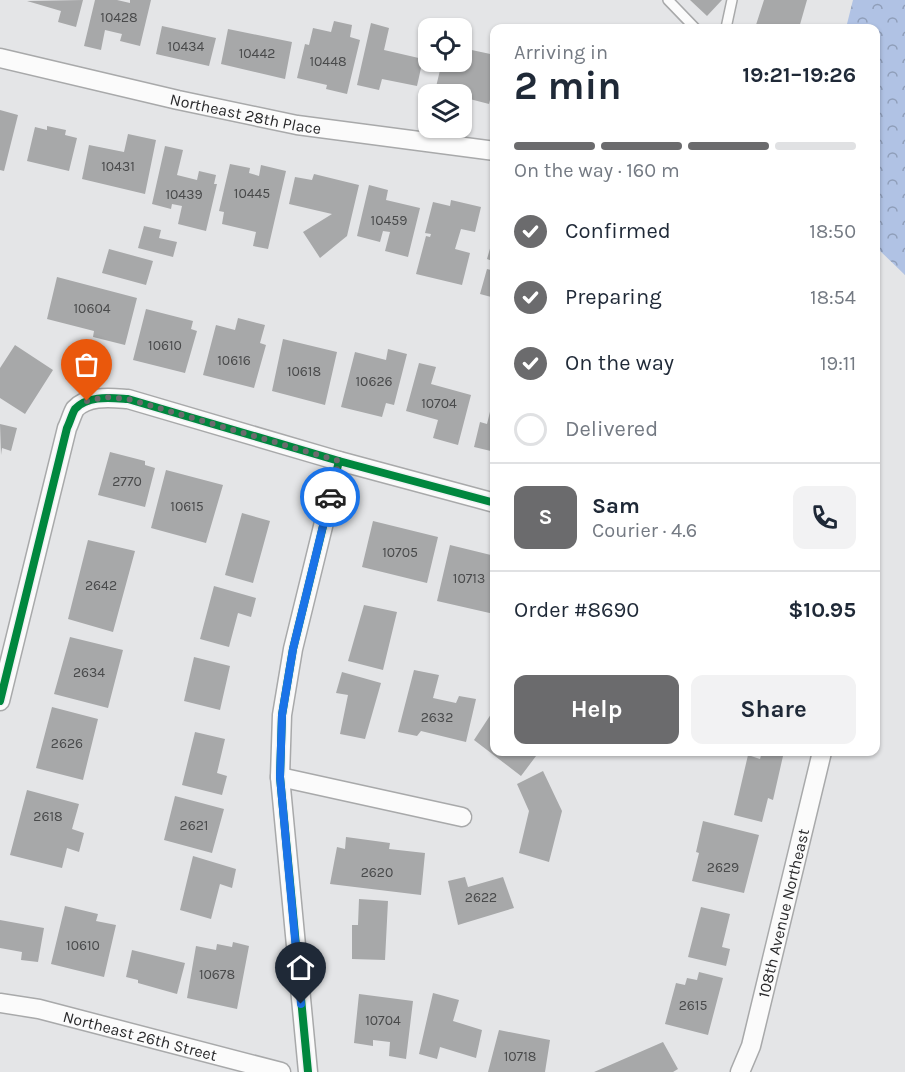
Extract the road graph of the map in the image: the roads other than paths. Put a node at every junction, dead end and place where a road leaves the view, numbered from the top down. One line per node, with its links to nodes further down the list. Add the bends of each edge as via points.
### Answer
1 (668, 0): 3 (lane)
2 (732, 0): 4 (lane)
3 (691, 24)
4 (727, 24)
5 (0, 58): 6 (street, Northeast 28th Place, via 297,125)
6 (490, 150)
7 (339, 461): 8 (street); 9 (street, via 128,399 106,397 87,401 75,410 67,428); 11 (street, via 293,649 282,715)
8 (490, 502)
9 (0, 701)
10 (821, 756): 16 (street, 108th Avenue Northeast, via 751,1046)
11 (280, 777): 12 (street); 15 (street)
12 (462, 818)
13 (0, 1003): 14 (street, Northeast 26th Street, via 39,1009)
14 (281, 1072)
15 (308, 1072)
16 (740, 1072)

